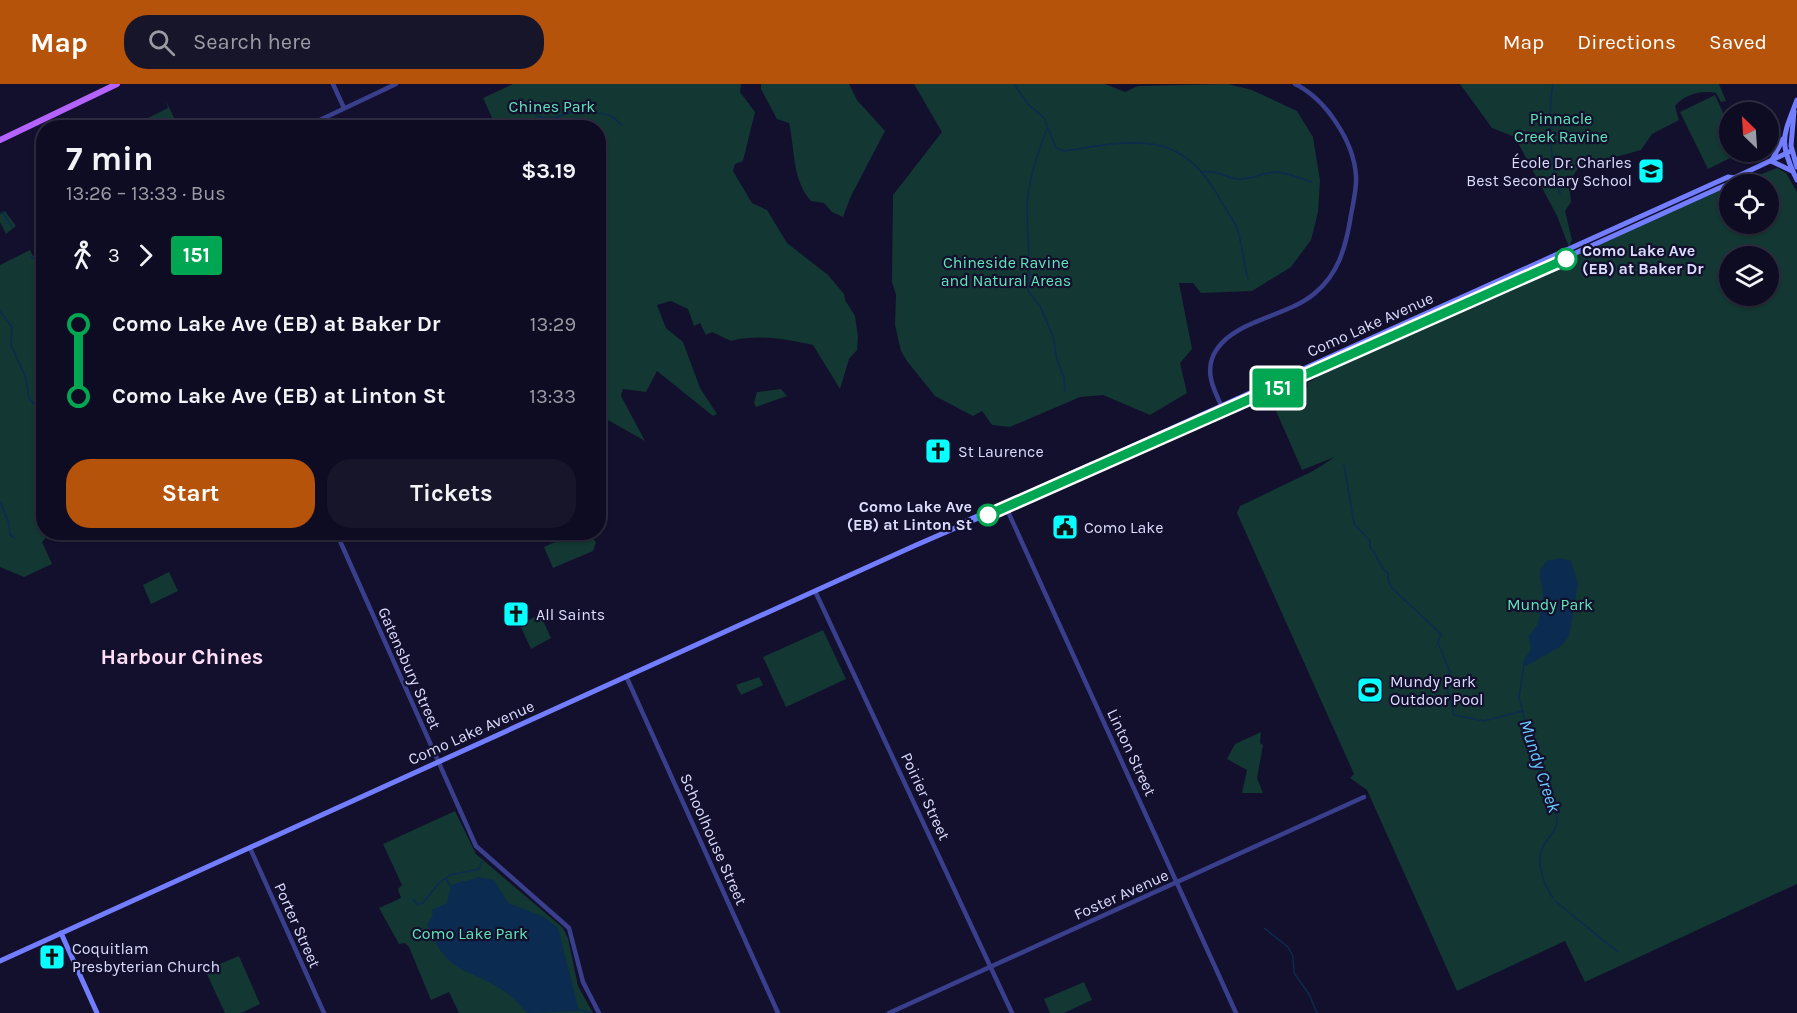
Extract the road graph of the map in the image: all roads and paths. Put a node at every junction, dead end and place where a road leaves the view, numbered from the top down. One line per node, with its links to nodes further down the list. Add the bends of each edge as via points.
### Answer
1 (117, 84): 8 (main road)
2 (333, 84): 6 (street)
3 (396, 84): 6 (street)
4 (1296, 84): 21 (street, via 1315,96 1329,112 1353,161 1356,184 1346,244 1335,270 1313,295 1235,333 1220,345 1211,360 1209,374)
5 (1797, 100): 7 (main road)
6 (344, 108): 9 (street)
7 (1794, 109): 11 (main road); 12 (main road)
8 (42, 120)
9 (318, 120)
10 (36, 123): 13 (main road)
11 (1791, 135): 14 (main road); 16 (main road)
12 (1784, 138): 15 (main road); 16 (main road)
13 (0, 140)
14 (1797, 141)
15 (1779, 147)
16 (1792, 151): 19 (main road)
17 (1769, 162): 21 (main road, Como Lake Avenue, via 1734,178 1728,177)
18 (1774, 162): 19 (main road)
19 (1795, 170): 20 (main road)
20 (1797, 180)
21 (1222, 407): 22 (main road, Como Lake Avenue)
22 (1005, 505): 24 (main road, Como Lake Avenue); 29 (street, Linton Street)
23 (340, 540): 26 (street, Gatensbury Street)
24 (815, 591): 25 (main road, Como Lake Avenue); 32 (street, Poirier Street)
25 (626, 676): 26 (main road, Como Lake Avenue); 36 (street, Schoolhouse Street)
26 (438, 762): 28 (main road, Como Lake Avenue); 35 (street, Gatensbury Street, via 477,848 570,929 583,981)
27 (1364, 797): 29 (street, Foster Avenue)
28 (250, 848): 30 (main road, Como Lake Avenue); 34 (street, Porter Street)
29 (1178, 881): 32 (street, Foster Avenue); 39 (street, Linton Street)
30 (61, 933): 31 (main road, Como Lake Avenue); 33 (main road)
31 (0, 961)
32 (992, 966): 37 (street, Foster Avenue); 38 (street, Poirier Street)
33 (97, 1013)
34 (324, 1013)
35 (599, 1013)
36 (778, 1013)
37 (889, 1013)
38 (1012, 1013)
39 (1236, 1013)

